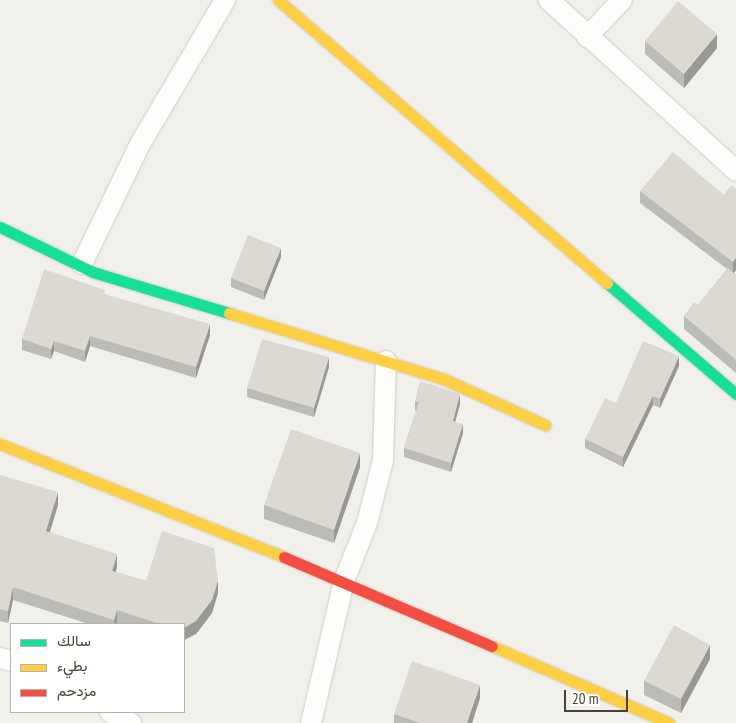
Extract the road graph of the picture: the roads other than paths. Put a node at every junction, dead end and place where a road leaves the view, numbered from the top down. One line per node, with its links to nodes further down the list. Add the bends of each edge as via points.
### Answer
1 (225, 0): 8 (street, via 140,144)
2 (278, 0): 10 (street)
3 (549, 0): 5 (street)
4 (622, 0): 5 (street)
5 (587, 37): 6 (street)
6 (736, 171)
7 (0, 227): 8 (street)
8 (82, 264): 9 (street, via 93,272)
9 (386, 361): 11 (street, via 444,379); 13 (street, via 383,460 367,523)
10 (736, 394)
11 (545, 424)
12 (0, 444): 13 (street)
13 (344, 581): 16 (street); 17 (street)
14 (112, 713): 15 (street)
15 (131, 723)
16 (311, 723)
17 (669, 723)

